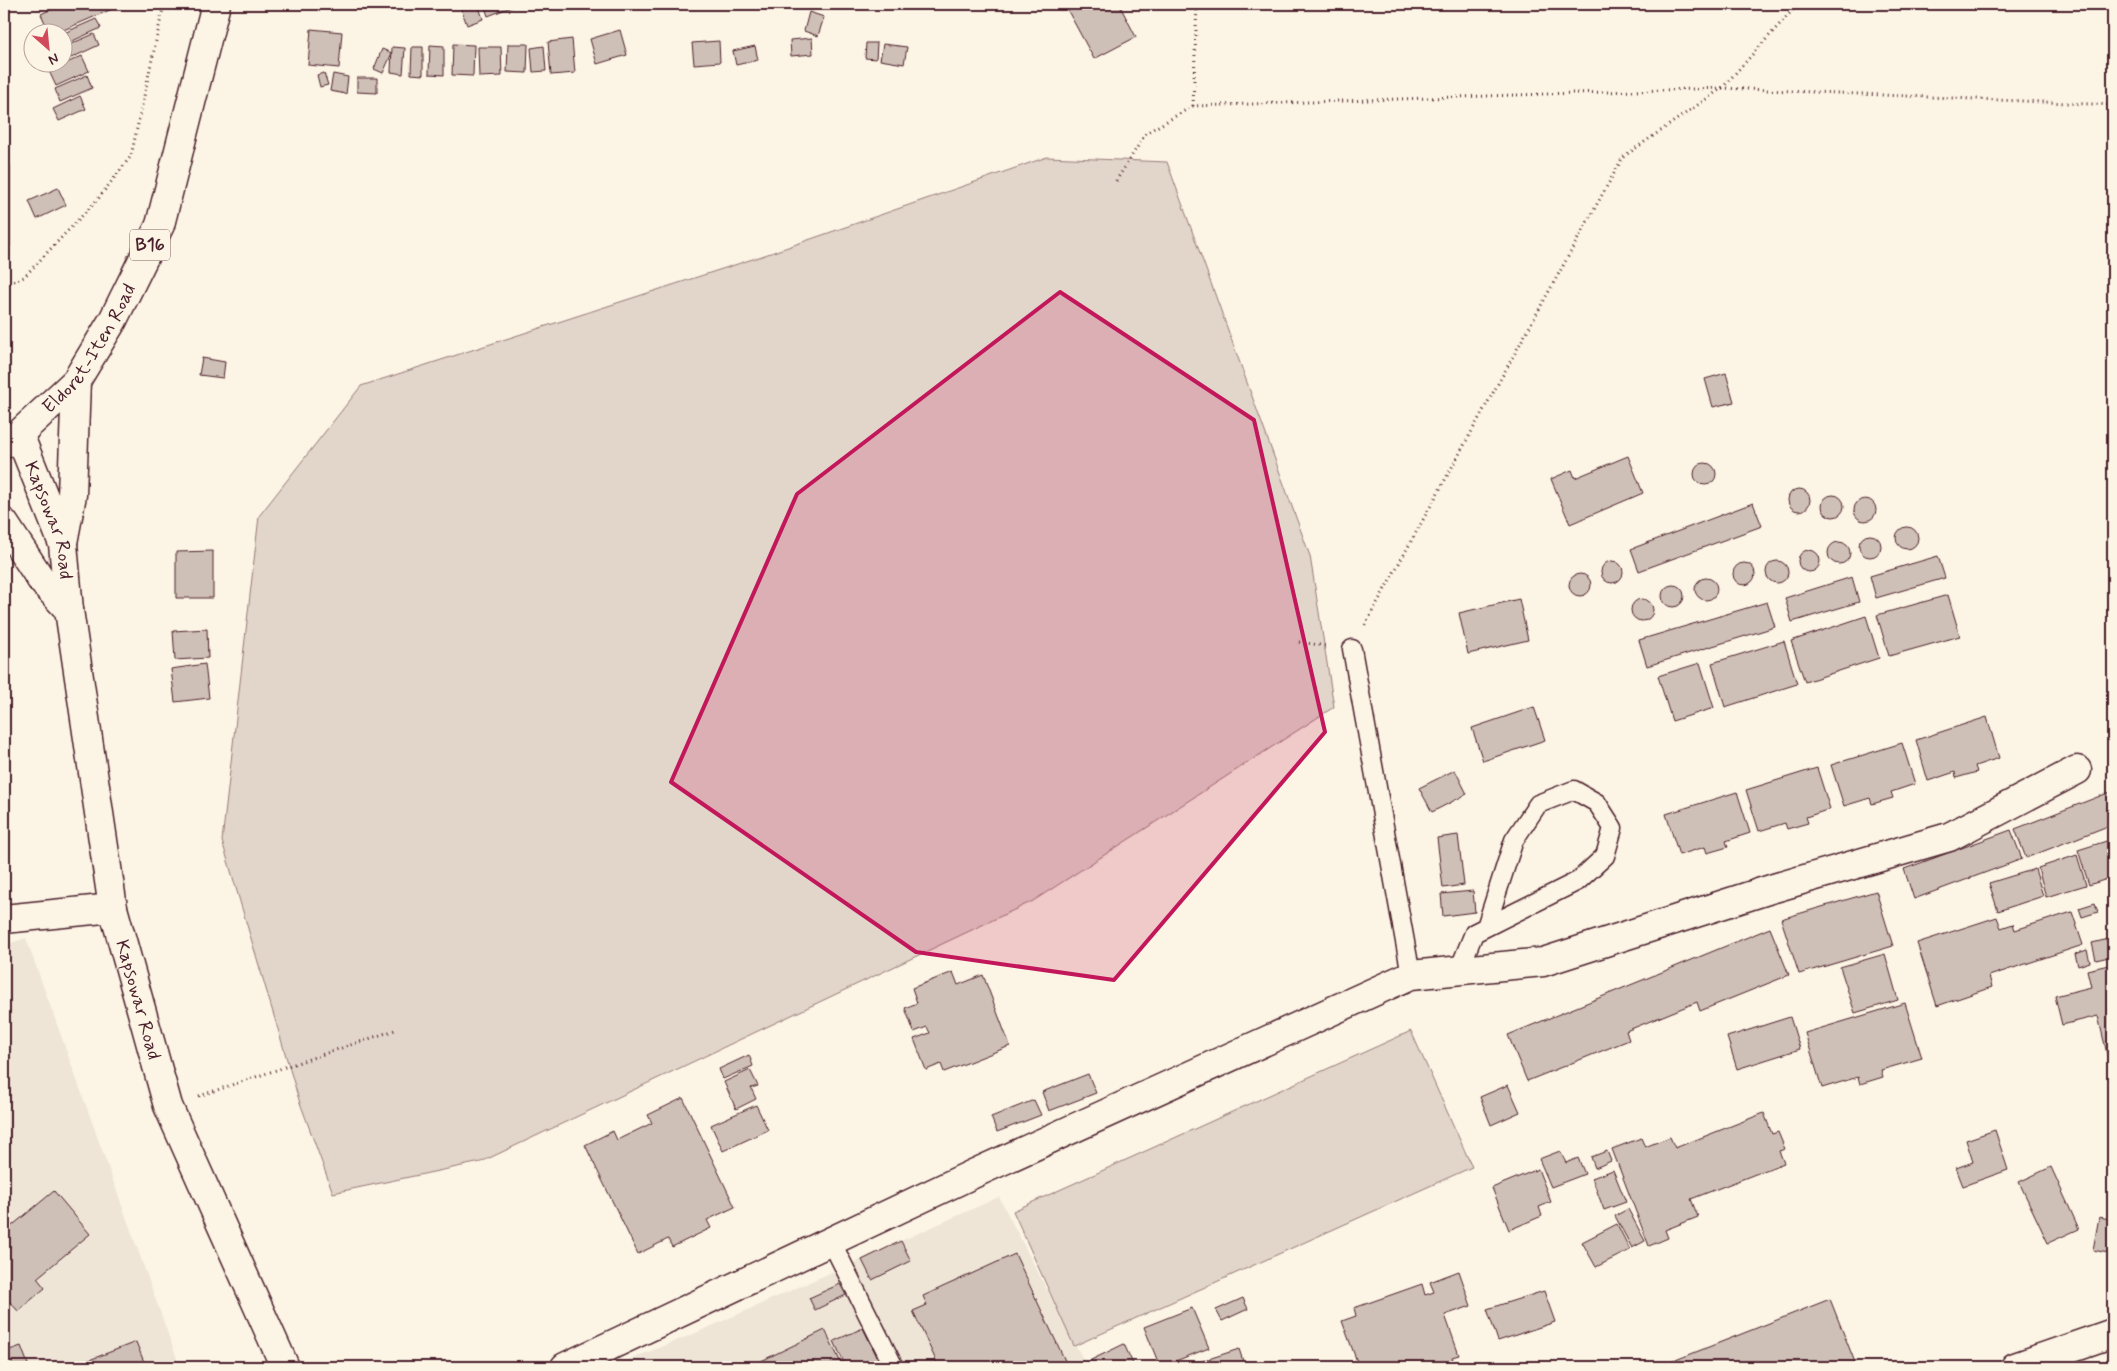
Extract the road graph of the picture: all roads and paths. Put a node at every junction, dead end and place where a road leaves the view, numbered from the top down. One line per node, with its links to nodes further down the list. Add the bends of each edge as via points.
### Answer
1 (164, 4): 9 (path, via 131,156 98,199 24,277)
2 (216, 4): 10 (street, Eldoret-Iten Road / B16, via 160,225 113,320)
3 (1197, 4): 7 (path)
4 (1798, 4): 5 (path)
5 (1722, 88): 6 (path); 7 (path); 15 (path, via 1623,157)
6 (2113, 105)
7 (1193, 106): 8 (path, via 1146,133)
8 (1116, 181)
9 (4, 285)
10 (76, 381): 11 (street, Eldoret-Iten Road / B16); 13 (street, via 72,496)
11 (12, 439): 13 (street, Kapsowar Road)
12 (4, 524): 14 (street, Kapsowar Road, via 42,581)
13 (63, 544): 14 (street, Kapsowar Road)
14 (70, 610): 17 (street, Kapsowar Road)
15 (1352, 649): 21 (lane)
16 (2077, 770): 20 (street, via 1949,837 1774,888 1543,962)
17 (113, 908): 18 (street); 23 (street, Kapsowar Road)
18 (4, 919)
19 (1486, 926): 19 (lane, via 1578,881 1605,856 1613,828 1597,803 1574,790 1538,804 1514,840); 20 (lane, via 1474,933)
20 (1459, 970): 21 (street)
21 (1411, 975): 24 (street)
22 (398, 1029): 23 (path)
23 (168, 1106): 26 (street, Kapsowar Road)
24 (831, 1241): 27 (street); 28 (lane)
25 (2113, 1333): 29 (street)
26 (285, 1367)
27 (565, 1367)
28 (894, 1367)
29 (2014, 1367)

